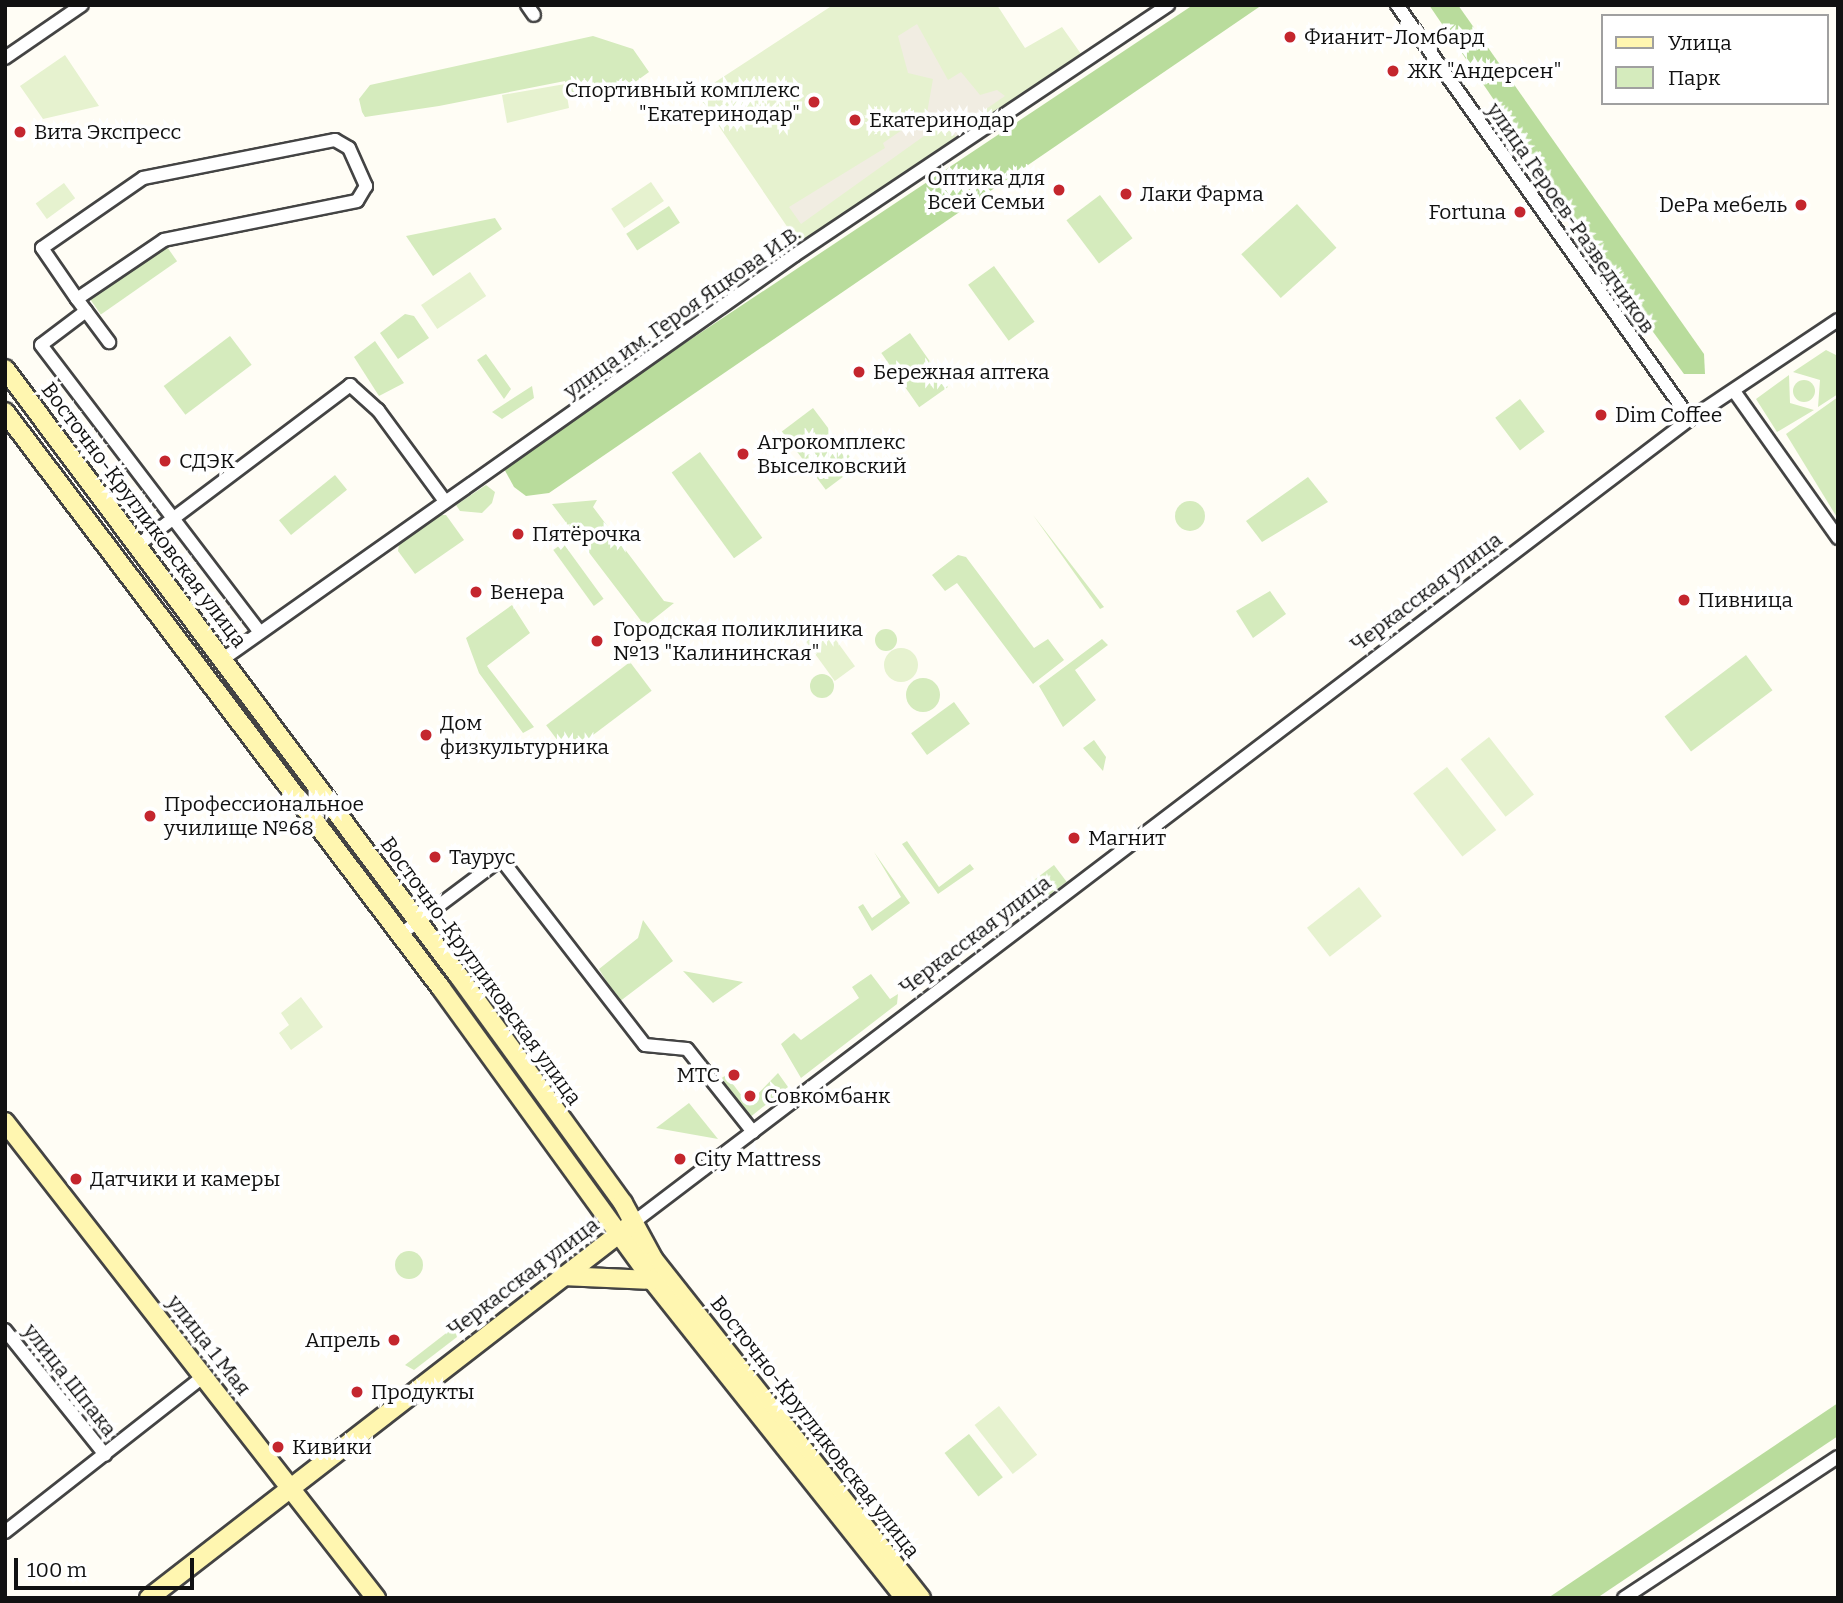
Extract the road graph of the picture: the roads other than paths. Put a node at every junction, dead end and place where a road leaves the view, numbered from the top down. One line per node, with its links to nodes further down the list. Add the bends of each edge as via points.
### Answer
1 (82, 5): 4 (street)
2 (1168, 5): 13 (street, улица им. Героя Яцкова И.В.)
3 (1397, 5): 12 (street, улица Героев-Разведчиков)
4 (5, 58)
5 (77, 299): 5 (street, via 164,240 356,201 364,175 349,148 335,140 143,178 42,248); 6 (street)
6 (86, 311): 8 (street); 14 (street, via 41,345)
7 (1838, 320): 10 (street, Черкасская улица)
8 (109, 342)
9 (5, 369): 16 (street, Восточно-Кругликовская улица)
10 (1734, 391): 12 (street, Черкасская улица); 15 (street)
11 (5, 412): 20 (street, Восточно-Кругликовская улица)
12 (1689, 419): 22 (street, Черкасская улица)
13 (444, 500): 14 (street, via 378,410 350,385); 17 (street, улица им. Героя Яцкова И.В.)
14 (175, 518): 16 (street); 17 (street)
15 (1838, 538)
16 (138, 545): 18 (street, Восточно-Кругликовская улица)
17 (260, 632): 18 (street, улица им. Героя Яцкова И.В.)
18 (223, 659): 19 (street, Восточно-Кругликовская улица)
19 (418, 922): 20 (street); 22 (street, via 501,859 645,1045 687,1049); 23 (street, Восточно-Кругликовская улица)
20 (401, 934): 24 (street, Восточно-Кругликовская улица)
21 (5, 1122): 28 (street, улица 1 Мая)
22 (753, 1132): 23 (street, Черкасская улица)
23 (635, 1222): 24 (street, Черкасская улица); 36 (street, Восточно-Кругликовская улица, via 654,1260)
24 (618, 1233): 25 (street, Черкасская улица); 26 (street, Восточно-Кругликовская улица)
25 (562, 1276): 26 (street); 31 (street, Черкасская улица)
26 (652, 1280): 35 (street, Восточно-Кругликовская улица)
27 (5, 1329): 29 (street, улица Шпака)
28 (205, 1375): 29 (street); 31 (street, улица 1 Мая)
29 (105, 1455): 32 (street)
30 (1838, 1457): 37 (street)
31 (289, 1487): 33 (street, Черкасская улица); 34 (street, улица 1 Мая)
32 (5, 1532)
33 (149, 1598)
34 (376, 1598)
35 (905, 1598)
36 (922, 1598)
37 (1624, 1598)

